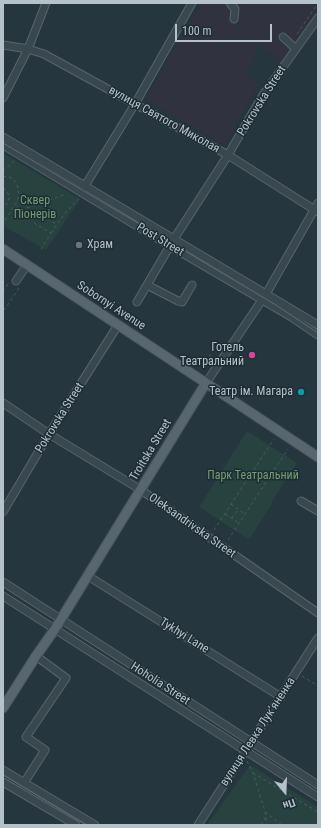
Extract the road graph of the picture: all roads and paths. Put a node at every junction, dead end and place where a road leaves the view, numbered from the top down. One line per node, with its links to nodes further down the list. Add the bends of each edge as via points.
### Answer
1 (46, 3): 8 (street)
2 (192, 3): 11 (street)
3 (230, 3): 5 (street, via 234,9)
4 (318, 18): 9 (street, Pokrovska Street)
5 (234, 19)
6 (283, 37): 9 (street)
7 (3, 45): 8 (street, вулиця Святого Миколая)
8 (28, 49): 10 (street); 11 (street, вулиця Святого Миколая, via 44,54)
9 (296, 49): 15 (street, Pokrovska Street, via 262,95)
10 (3, 98)
11 (135, 104): 15 (street, вулиця Святого Миколая); 19 (street)
12 (3, 137): 19 (street, Post Street)
13 (3, 146): 14 (street, Post Street)
14 (20, 155): 16 (path); 19 (street, Post Street)
15 (228, 155): 25 (street, вулиця Святого Миколая); 32 (street, Pokrovska Street)
16 (3, 171)
17 (3, 176): 23 (path, via 12,178 17,184 19,195)
18 (3, 189): 22 (path, via 6,189 10,197)
19 (83, 190): 30 (path); 32 (street, Post Street); 33 (street, Post Street)
20 (64, 195): 24 (path)
21 (318, 203): 25 (street, Troitska Street)
22 (3, 206)
23 (15, 206): 24 (path); 28 (path)
24 (20, 210): 26 (path)
25 (316, 211): 40 (street, Troitska Street)
26 (33, 217): 30 (path, via 39,214); 31 (path, via 34,223)
27 (3, 218): 28 (path)
28 (6, 220): 29 (path)
29 (3, 224)
30 (57, 225): 31 (path)
31 (51, 233): 35 (path)
32 (174, 239): 33 (street, Pokrovska Street); 40 (street, Post Street)
33 (170, 246): 38 (street, Pokrovska Street); 40 (street, Post Street)
34 (3, 250): 36 (main road, Sobornyi Avenue)
35 (40, 251)
36 (27, 265): 37 (street); 43 (main road, Sobornyi Avenue)
37 (19, 282): 42 (path)
38 (148, 285): 39 (street, via 182,302); 41 (street, Pokrovska Street)
39 (192, 285)
40 (264, 297): 44 (street, Post Street); 45 (street, Post Street); 48 (street, Troitska Street)
41 (137, 302)
42 (3, 309)
43 (118, 325): 48 (main road, Sobornyi Avenue); 50 (street, Pokrovska Street)
44 (318, 325)
45 (318, 335)
46 (209, 355): 47 (path)
47 (212, 357)
48 (206, 383): 53 (main road, Sobornyi Avenue); 54 (main road, Sobornyi Avenue); 55 (main road, Troitska Street)
49 (3, 403): 50 (street, Oleksandrivska Street)
50 (49, 434): 55 (street, Oleksandrivska Street); 60 (street, Pokrovska Street)
51 (274, 439): 57 (path)
52 (288, 449): 62 (path)
53 (318, 452)
54 (318, 458)
55 (141, 490): 67 (main road, Troitska Street); 70 (street, Oleksandrivska Street)
56 (301, 501): 59 (street)
57 (230, 504): 58 (path); 61 (path)
58 (238, 510): 62 (path); 63 (path)
59 (318, 511)
60 (3, 512)
61 (224, 514): 63 (path); 65 (path)
62 (245, 514): 64 (path)
63 (232, 519): 64 (path)
64 (239, 523): 66 (path)
65 (214, 530)
66 (228, 540)
67 (88, 576): 71 (main road, Troitska Street); 77 (street, Tykhyi Lane)
68 (3, 582): 71 (street, Hoholia Street)
69 (3, 596): 72 (street, Hoholia Street)
70 (318, 613)
71 (61, 620): 72 (main road, Troitska Street); 79 (street, Hoholia Street)
72 (55, 630): 74 (main road, Troitska Street); 80 (street, Hoholia Street)
73 (318, 638): 75 (street, вулиця Левка Лукʼяненка)
74 (36, 656): 78 (main road, Troitska Street); 85 (street, via 66,678 26,737 45,750)
75 (296, 672): 76 (path); 77 (street, вулиця Левка Лукʼяненка)
76 (318, 686)
77 (281, 697): 79 (street, вулиця Левка Лукʼяненка)
78 (3, 708)
79 (251, 743): 80 (street, вулиця Левка Лукʼяненка); 86 (street, Hoholia Street)
80 (246, 751): 87 (street, Hoholia Street); 93 (street, вулиця Левка Лукʼяненка)
81 (247, 760): 83 (path)
82 (3, 770): 85 (street)
83 (253, 773): 88 (path); 89 (path)
84 (3, 782): 91 (street)
85 (24, 783): 92 (street)
86 (318, 785)
87 (318, 797)
88 (265, 811): 90 (path); 96 (path)
89 (318, 812)
90 (266, 818): 94 (path); 95 (path)
91 (76, 825)
92 (95, 825)
93 (198, 825)
94 (261, 825)
95 (267, 825)
96 (282, 825)

